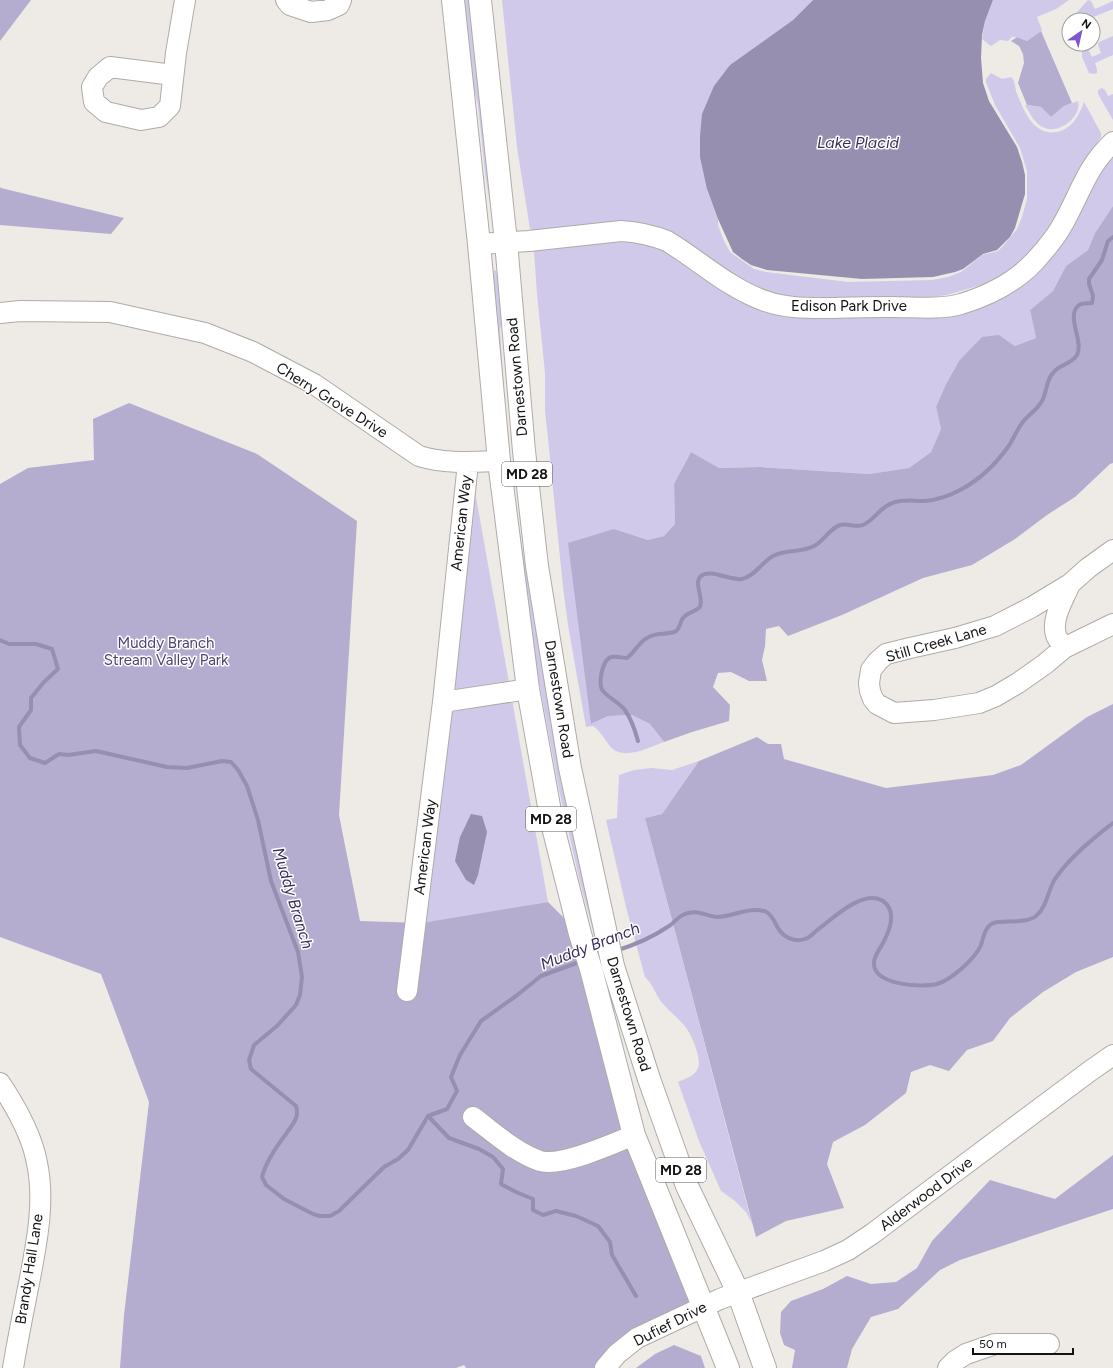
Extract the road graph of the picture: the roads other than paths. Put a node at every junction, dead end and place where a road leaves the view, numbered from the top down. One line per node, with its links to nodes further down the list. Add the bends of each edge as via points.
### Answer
1 (185, 0): 6 (street)
2 (286, 0): 3 (street, via 290,5 311,12 328,10 339,5)
3 (342, 0)
4 (453, 0): 9 (main road, Darnestown Road / MD 28)
5 (480, 0): 8 (main road, Darnestown Road / MD 28)
6 (173, 75)
7 (1113, 142): 8 (street, Edison Park Drive, via 1094,162 1060,230 1032,264 995,290 958,304 936,307 822,308 779,305 734,287 667,241 633,232)
8 (506, 242): 9 (street, Edison Park Drive); 24 (main road, Darnestown Road / MD 28, via 537,566 570,768 613,966 687,1186)
9 (479, 244): 11 (main road, Darnestown Road / MD 28)
10 (0, 313): 12 (street, Cherry Grove Drive, via 20,310 110,312 205,333 253,352 314,384 419,456)
11 (499, 461): 12 (street, Cherry Grove Drive); 17 (main road, Darnestown Road / MD 28)
12 (468, 463): 18 (street, American Way)
13 (1113, 550): 14 (street, Still Creek Lane)
14 (1070, 584): 16 (street, via 1054,626 1056,636); 16 (street, Still Creek Lane, via 1032,608 995,626 886,654 871,670 870,691 877,704 894,713 979,703 1018,683)
15 (1113, 624): 16 (street, Still Creek Lane)
16 (1064, 648)
17 (528, 689): 18 (street); 23 (main road, Darnestown Road / MD 28, via 552,823)
18 (443, 702): 19 (street, American Way)
19 (407, 991)
20 (1113, 1055): 24 (street, Alderwood Drive, via 848,1250)
21 (0, 1083): 26 (street, Brandy Hall Lane, via 30,1137 40,1188 39,1228)
22 (473, 1117): 23 (street, via 516,1149 541,1161 558,1162)
23 (634, 1135): 24 (main road, Darnestown Road / MD 28)
24 (721, 1299): 27 (street, Dufief Drive, via 637,1338 617,1354); 28 (main road, Darnestown Road / MD 28); 29 (main road, Darnestown Road / MD 28)
25 (1049, 1344): 30 (street, via 995,1344 966,1354)
26 (13, 1368)
27 (605, 1368)
28 (728, 1368)
29 (765, 1368)
30 (948, 1368)

